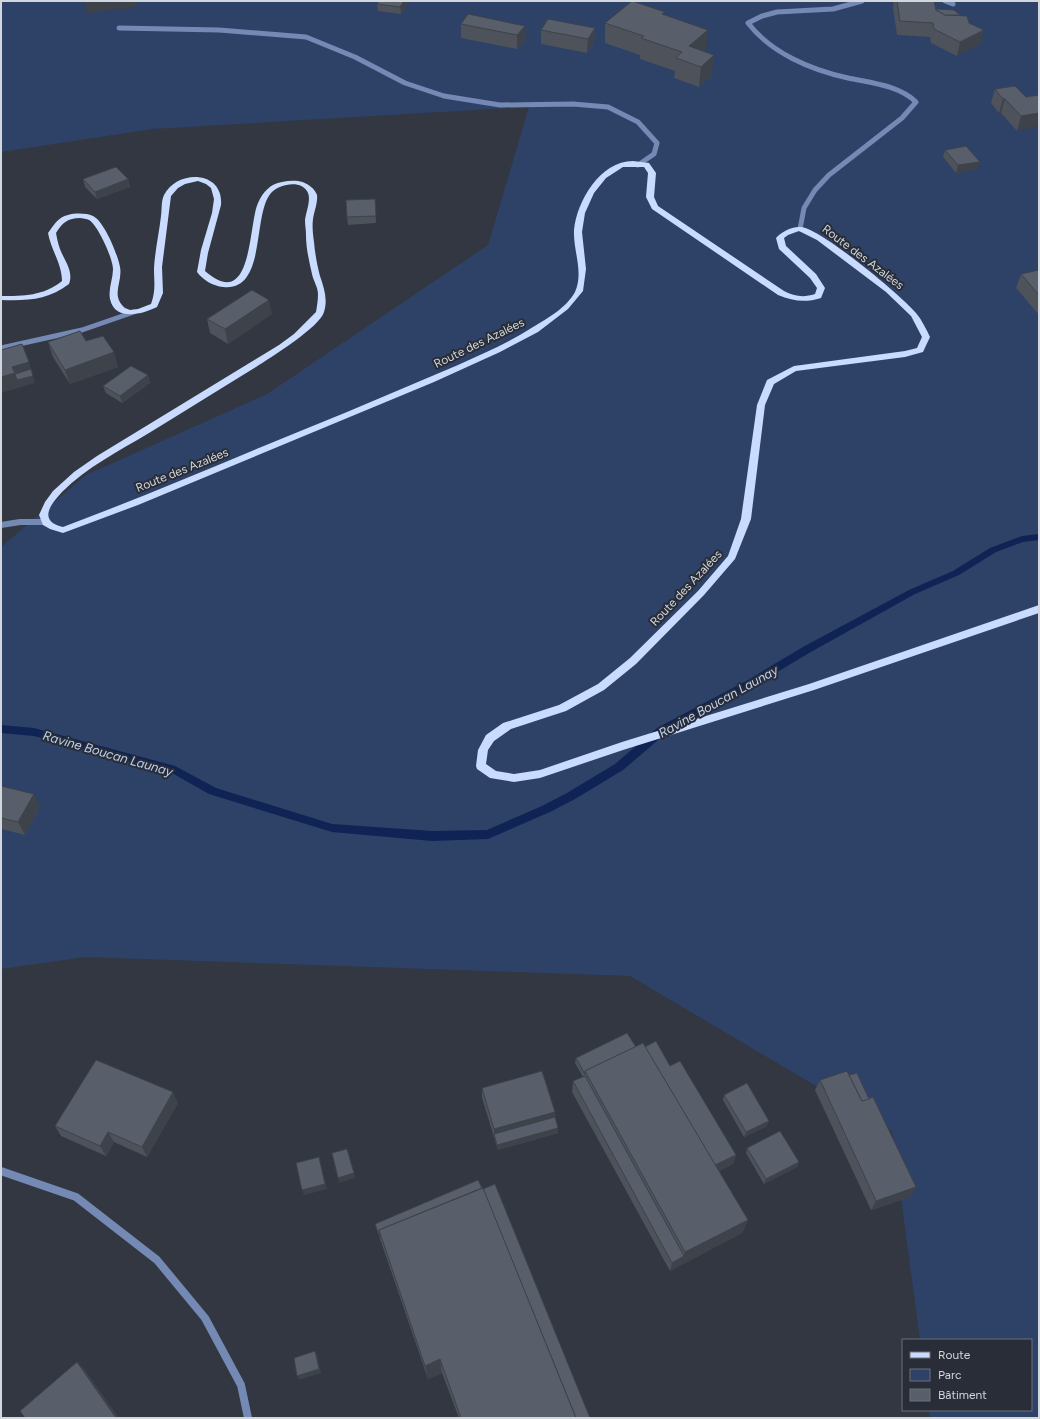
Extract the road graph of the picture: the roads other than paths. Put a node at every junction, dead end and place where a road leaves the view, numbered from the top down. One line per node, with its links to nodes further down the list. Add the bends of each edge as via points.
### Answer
1 (862, 1): 6 (street, via 852,6 781,7 767,10 748,23 753,32 766,42 799,61 841,77 898,90 911,96 916,102 905,117 828,175 817,187 803,210)
2 (945, 1): 3 (street)
3 (953, 4)
4 (119, 28): 5 (street, via 219,30 306,37 355,57 405,83 444,96 500,105 573,104 608,107 638,122 657,143 654,154)
5 (638, 164): 6 (main road, via 646,165 652,172 650,197 655,207 781,293 799,300 808,300 818,296 821,288 813,276 782,246 780,238 786,233); 10 (main road, Route des Azalées, via 620,165 593,189 584,207 578,231 582,272 579,291 560,313 535,330 505,347 425,382 63,530 50,527)
6 (800, 229): 12 (main road, Route des Azalées, via 820,238 890,290 914,315 926,337 920,350 794,370 770,382 761,405 746,519 732,557 701,593 633,661 601,687 562,708 507,726 490,738 483,750 481,766 494,775 514,778 540,774 811,687)
7 (1, 298): 8 (main road, via 42,296 56,291 66,282 65,264 56,249 52,233 60,221 80,216 91,218 99,226 118,269 114,284 114,300 123,310)
8 (134, 312): 9 (street, via 82,330); 10 (main road, via 154,305 159,293 158,267 165,208 167,196 174,186 196,179 214,186 217,194 216,207 201,272 211,281 222,285 236,283 249,267 261,204 268,192 277,186 292,182 310,189 313,195 309,221 310,242 322,293 320,312 303,331 281,346 85,468 60,490 48,505 44,514)
9 (1, 348)
10 (45, 522): 11 (street)
11 (1, 525)
12 (1039, 609)
13 (1, 1171): 14 (street, via 76,1197 158,1260 205,1318 241,1385)
14 (248, 1418)

